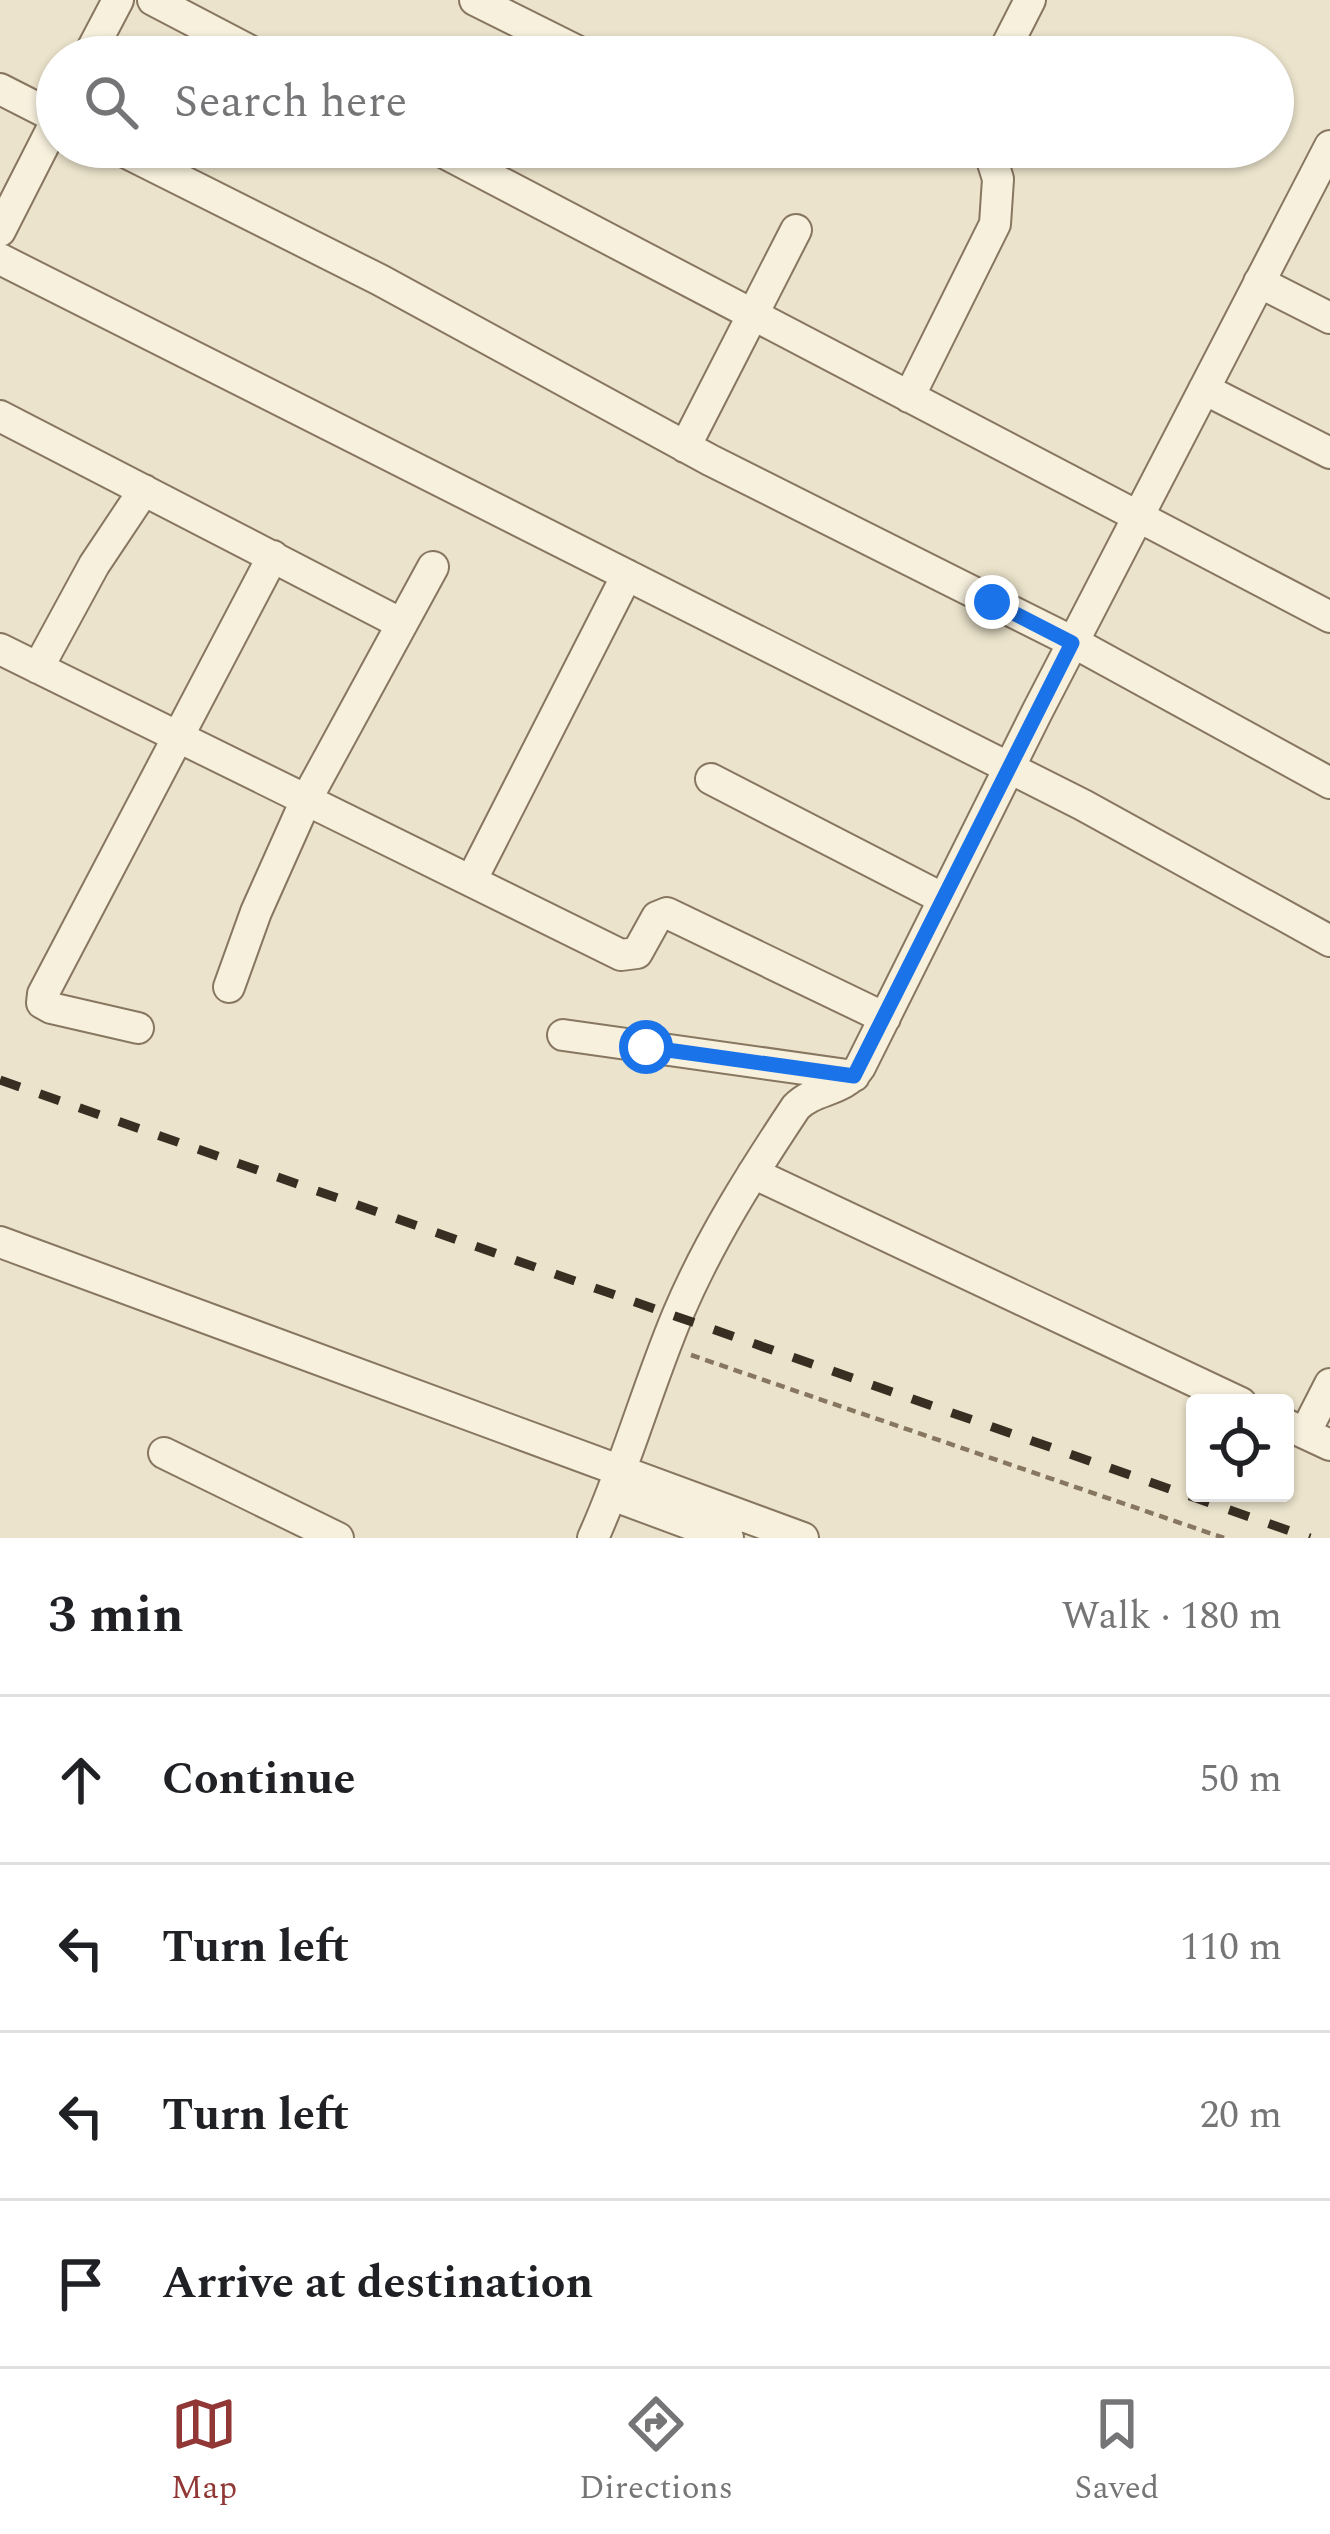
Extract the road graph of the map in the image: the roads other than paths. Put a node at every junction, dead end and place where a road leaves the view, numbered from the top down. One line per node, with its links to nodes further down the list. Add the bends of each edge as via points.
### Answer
1 (118, 0): 5 (street)
2 (153, 0): 6 (street)
3 (475, 0): 7 (street)
4 (1030, 0): 8 (street)
5 (99, 36)
6 (222, 36)
7 (547, 36)
8 (1012, 36)
9 (0, 89): 10 (street)
10 (36, 107)
11 (36, 160): 17 (street)
12 (1326, 163): 19 (street)
13 (157, 168): 25 (street)
14 (473, 168): 20 (street)
15 (995, 168): 23 (street, via 995,224)
16 (796, 230): 20 (street)
17 (0, 231)
18 (0, 259): 31 (street)
19 (1259, 282): 21 (street); 22 (street)
20 (753, 315): 23 (street); 25 (street)
21 (1330, 318)
22 (1204, 389): 26 (street); 28 (street)
23 (909, 397): 28 (street)
24 (0, 416): 27 (street)
25 (686, 447): 34 (street)
26 (1330, 453)
27 (144, 490): 29 (street); 36 (street)
28 (1138, 516): 32 (street); 34 (street)
29 (273, 556): 33 (street); 37 (street)
30 (433, 567): 33 (street)
31 (627, 575): 38 (street); 42 (street)
32 (1330, 617)
33 (402, 624): 41 (street)
34 (1072, 643): 38 (street); 40 (street)
35 (0, 649): 36 (street)
36 (38, 668): 37 (street)
37 (177, 736): 41 (street); 47 (street, via 41,1000)
38 (1008, 770): 43 (street); 44 (street)
39 (711, 779): 43 (street)
40 (1330, 783)
41 (306, 800): 42 (street); 45 (street)
42 (471, 881): 46 (street, via 627,956 637,953 657,917 672,914)
43 (944, 899): 46 (street)
44 (1330, 941)
45 (229, 987)
46 (885, 1018): 49 (street)
47 (138, 1028)
48 (563, 1035): 49 (street)
49 (854, 1076): 50 (street, via 802,1100)
50 (753, 1173): 53 (street); 56 (street, via 676,1318)
51 (0, 1241): 56 (street)
52 (1330, 1384): 54 (street)
53 (1222, 1394)
54 (1307, 1434)
55 (164, 1454): 57 (street)
56 (616, 1483): 58 (street); 59 (street); 60 (street)
57 (338, 1538)
58 (593, 1538)
59 (728, 1538)
60 (802, 1538)

